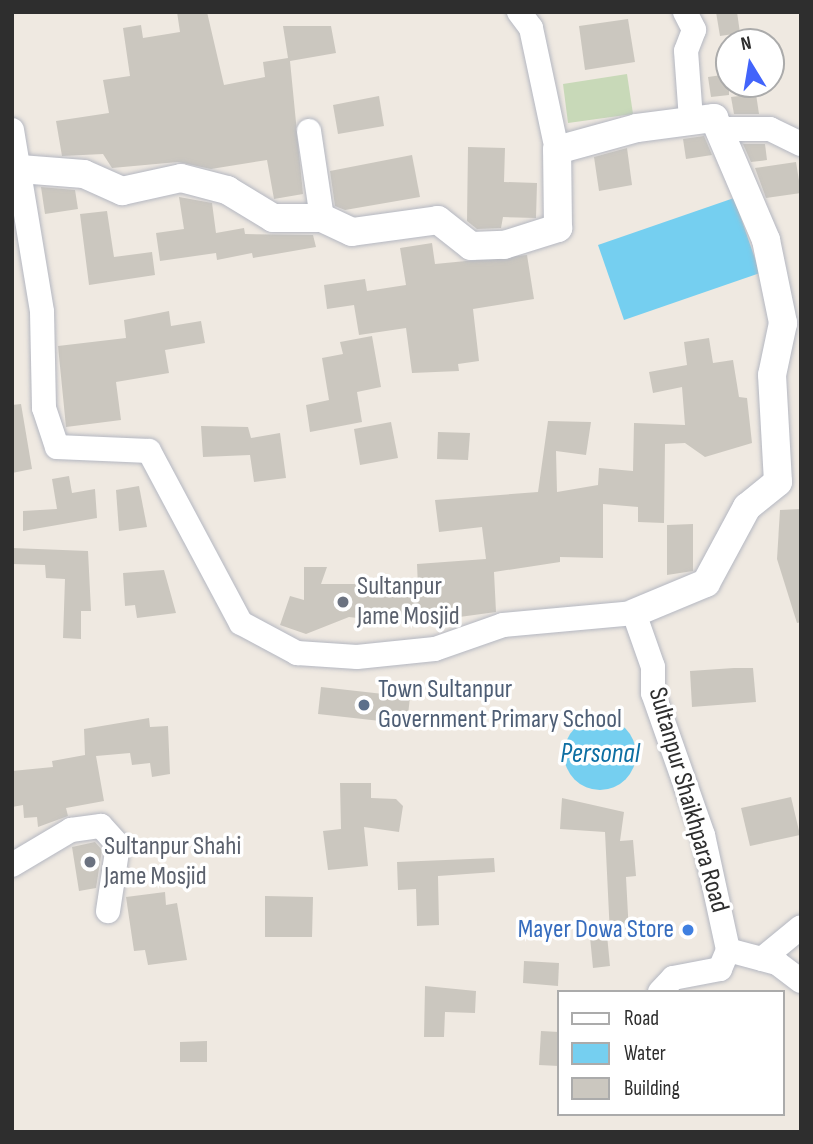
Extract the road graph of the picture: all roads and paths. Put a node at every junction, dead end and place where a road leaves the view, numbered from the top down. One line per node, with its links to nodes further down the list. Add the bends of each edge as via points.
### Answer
1 (519, 12): 8 (street, via 531,28)
2 (685, 12): 3 (street, via 694,30 686,51)
3 (691, 119): 4 (main road, via 714,118); 8 (main road)
4 (720, 129): 7 (street, via 770,129); 11 (main road, via 766,240 783,323 772,375 778,482 747,507 706,583)
5 (12, 130): 9 (street)
6 (309, 131): 10 (street)
7 (801, 144)
8 (556, 150): 10 (main road, via 558,228 504,245 471,246 439,220 352,232)
9 (20, 169): 10 (main road, via 84,174 122,191 181,178 227,190 273,218); 11 (street, via 30,272 42,312 44,408 57,447 149,451 241,623 297,653 357,657 435,649 503,625)
10 (322, 218)
11 (634, 613): 15 (street, Sultanpur Shaikhpara Road, via 653,667 653,694 704,835)
12 (12, 865): 13 (street, via 71,830 101,826 118,845)
13 (108, 911)
14 (801, 928): 16 (street)
15 (727, 950): 16 (street, Sultanpur Shaikhpara Road); 18 (street, via 720,970 673,978)
16 (762, 959): 17 (street, Sultanpur Shaikhpara Road)
17 (801, 981)
18 (662, 990)

